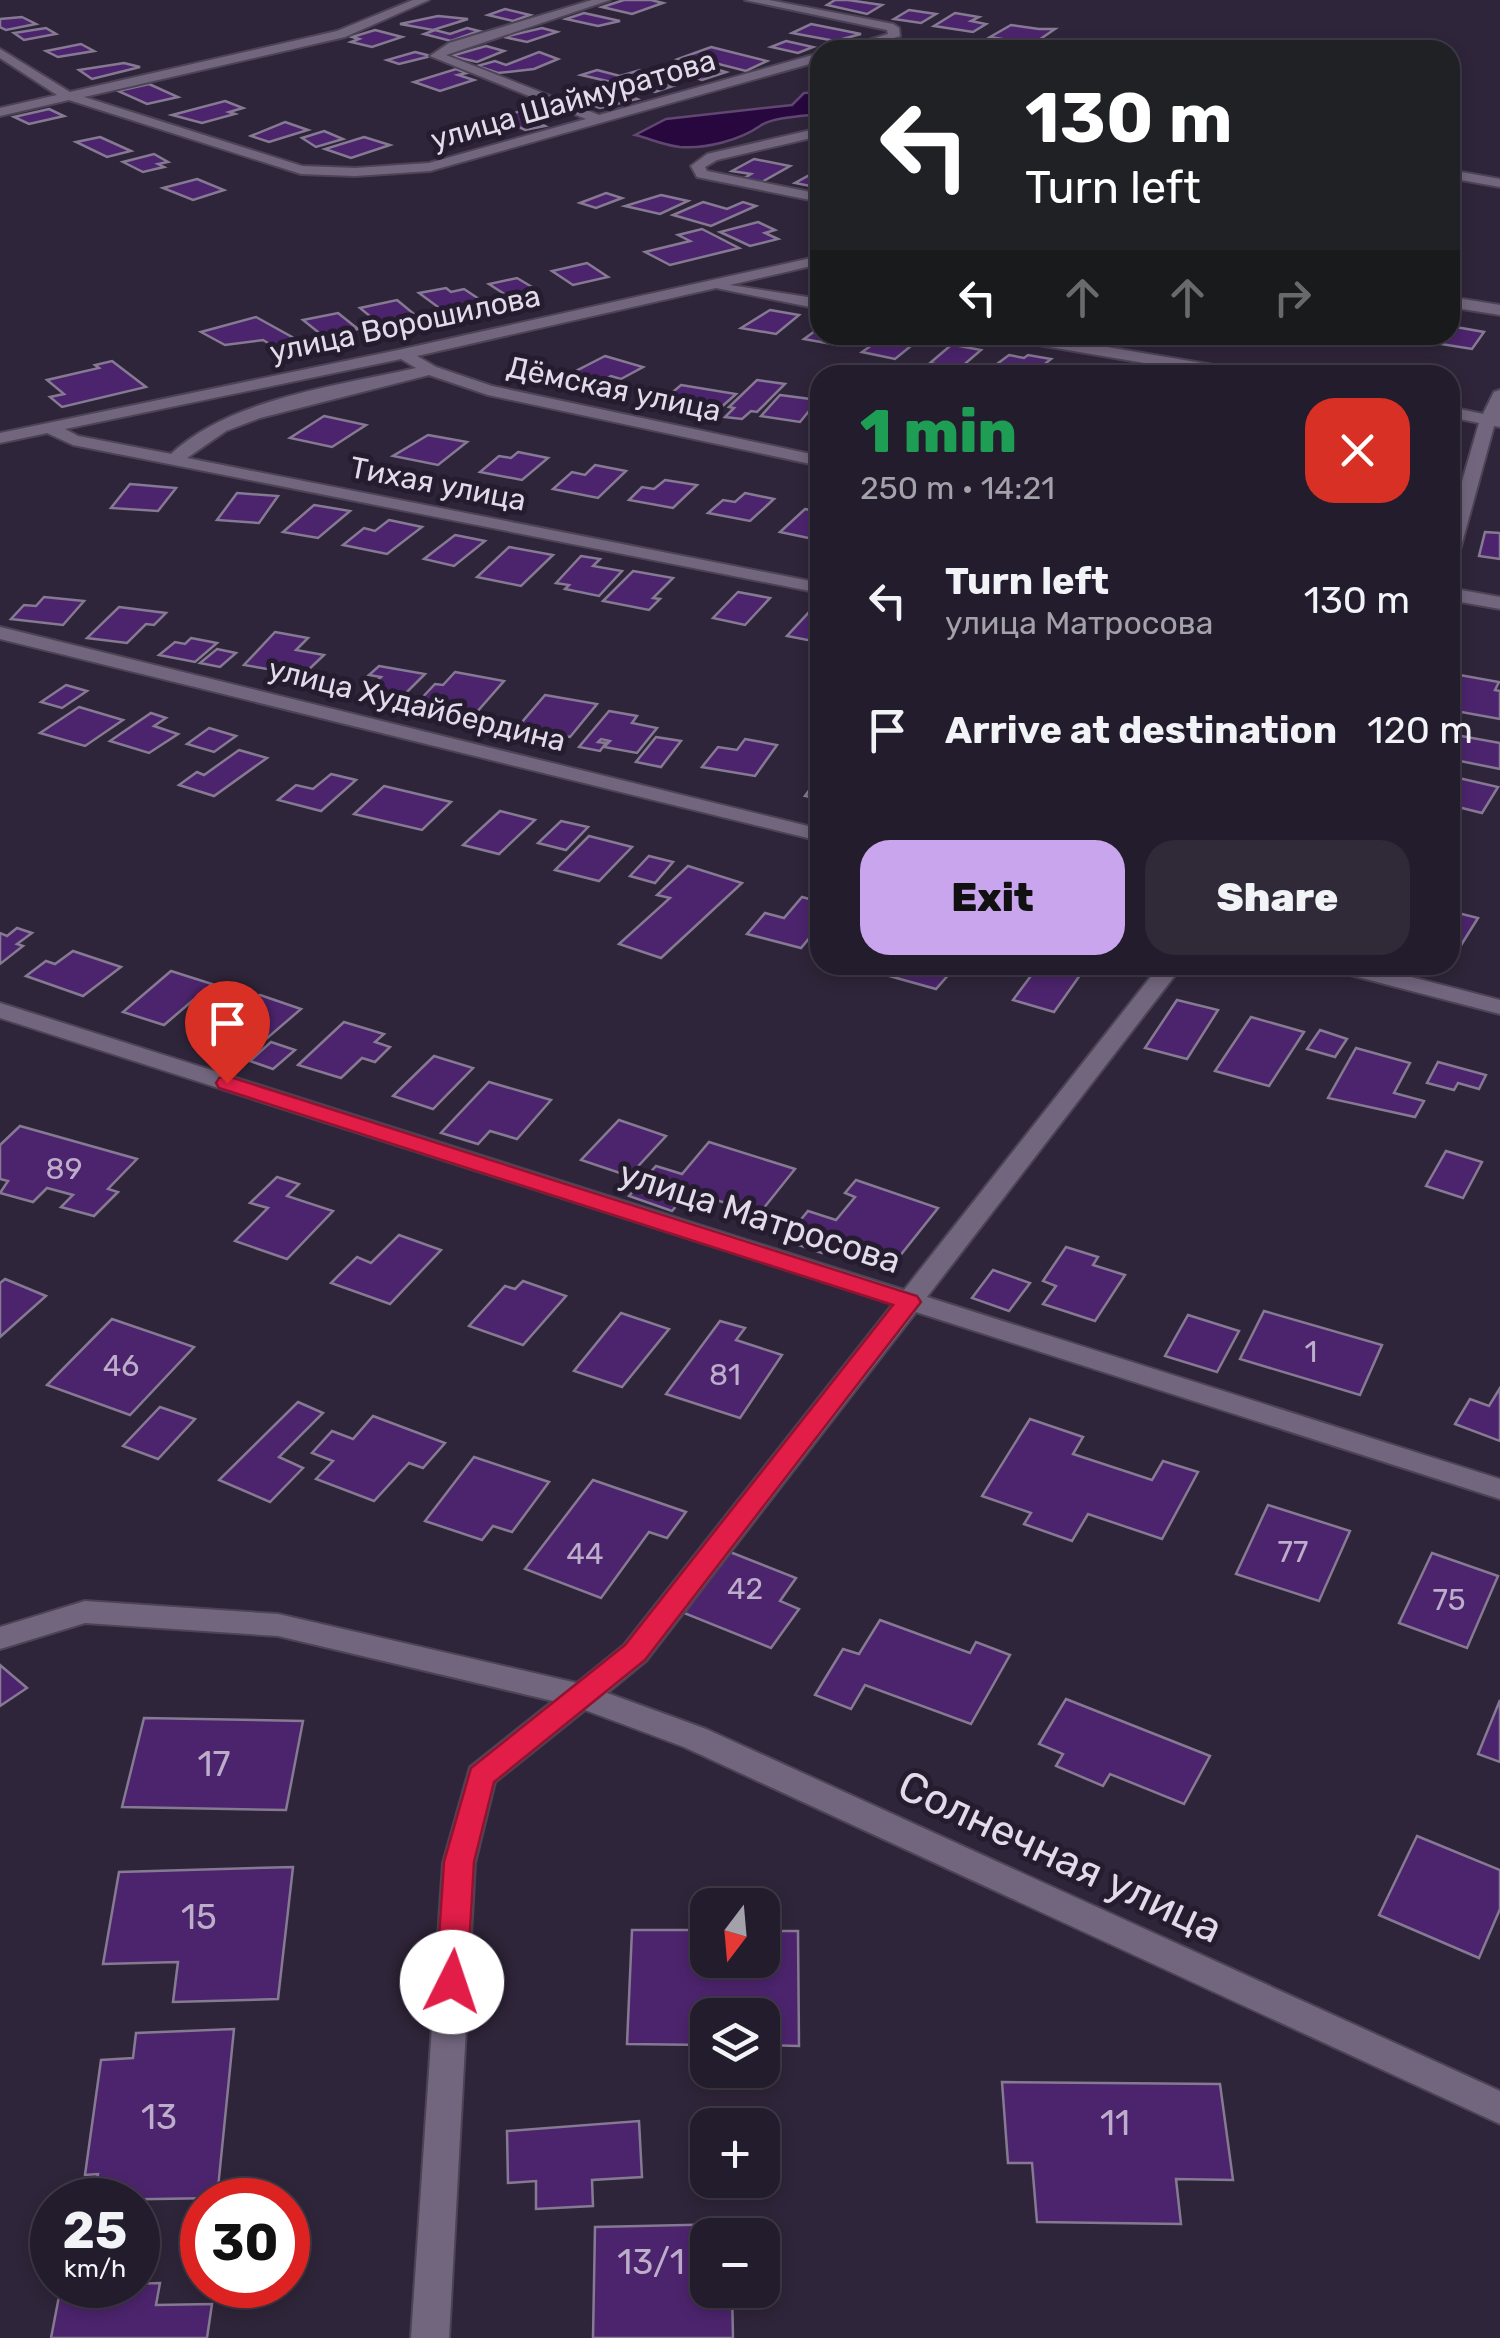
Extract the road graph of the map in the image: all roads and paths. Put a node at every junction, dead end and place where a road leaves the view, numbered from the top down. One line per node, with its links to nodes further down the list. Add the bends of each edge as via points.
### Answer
1 (423, 0): 9 (street, via 341,34)
2 (556, 0): 5 (street)
3 (604, 0): 5 (street)
4 (751, 0): 6 (street, via 893,28 894,36)
5 (584, 6): 11 (street, via 436,56)
6 (880, 40)
7 (0, 53): 9 (street, улица Шаймуратова)
8 (810, 60): 11 (street, улица Шаймуратова)
9 (66, 95): 10 (street); 11 (street, улица Шаймуратова, via 301,170 430,167)
10 (0, 112)
11 (597, 118)
12 (810, 134): 15 (street, via 698,166 702,174)
13 (1460, 176): 14 (street)
14 (1500, 183)
15 (810, 196)
16 (810, 262): 17 (street, улица Ворошилова)
17 (708, 286): 18 (street); 22 (street, улица Ворошилова)
18 (810, 302)
19 (1460, 304): 20 (street)
20 (1500, 310)
21 (1068, 345): 23 (street)
22 (403, 354): 24 (street, Дёмская улица); 28 (street, улица Ворошилова)
23 (1185, 365)
24 (430, 370): 30 (street, Дёмская улица, via 488,390); 31 (street, via 304,400 209,432)
25 (1500, 395): 27 (street)
26 (1460, 414): 27 (street)
27 (1494, 420): 32 (street)
28 (48, 428): 29 (street, улица Ворошилова); 31 (street, Тихая улица, via 73,440)
29 (0, 438)
30 (810, 459)
31 (174, 460): 33 (street, Тихая улица)
32 (1460, 524)
33 (810, 586)
34 (1460, 596): 35 (street)
35 (1500, 604)
36 (0, 633): 37 (street, улица Худайбердина)
37 (810, 833)
38 (1164, 975): 42 (street)
39 (1377, 975): 40 (street)
40 (1500, 1007)
41 (0, 1010): 42 (street, улица Матросова)
42 (908, 1302): 43 (street, улица Матросова); 45 (street, via 635,1652)
43 (1500, 1489)
44 (0, 1638): 45 (street, Солнечная улица, via 85,1612 278,1625)
45 (579, 1696): 46 (street, Солнечная улица, via 695,1738); 47 (street, via 481,1776 459,1862)
46 (1500, 2108)
47 (430, 2338)

